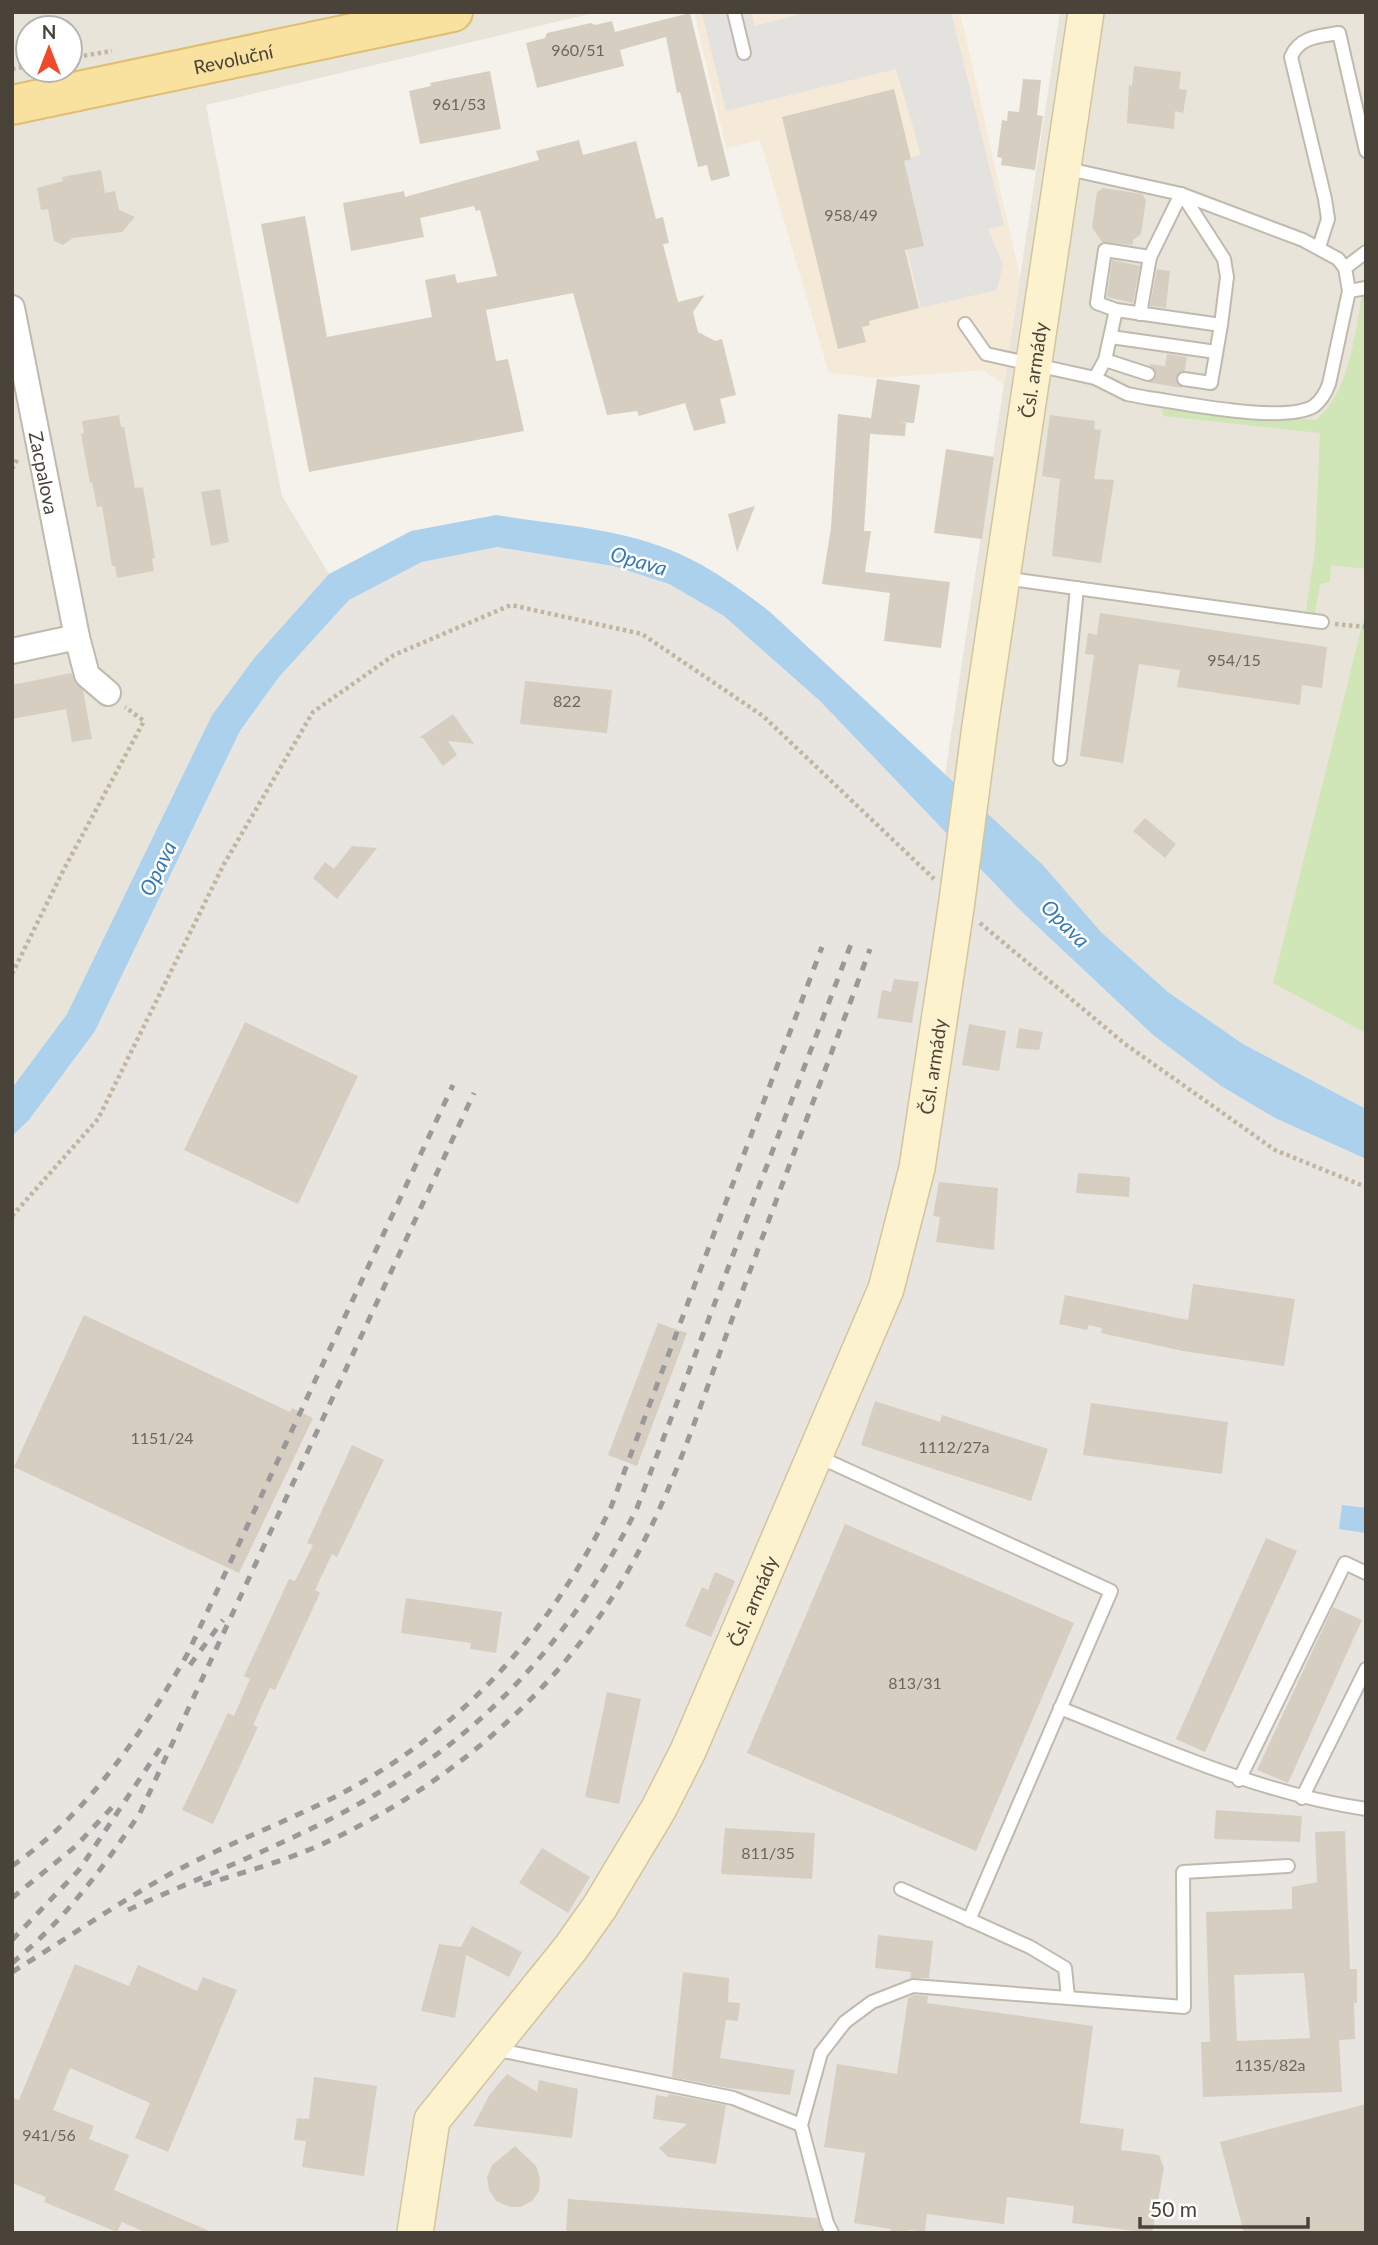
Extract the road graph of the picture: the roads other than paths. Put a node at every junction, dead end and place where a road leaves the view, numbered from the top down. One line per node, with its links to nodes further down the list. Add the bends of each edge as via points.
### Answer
1 (453, 12): 5 (main road, Revoluční)
2 (734, 12): 4 (lane)
3 (1086, 12): 7 (main road, Čsl. armády)
4 (744, 53)
5 (12, 105)
6 (1366, 151): 9 (lane, via 1339,33 1305,40 1291,57 1328,219)
7 (1064, 168): 8 (lane); 23 (main road, Čsl. armády)
8 (1181, 194): 9 (lane); 11 (lane); 19 (lane, via 1224,260 1227,277)
9 (1319, 247): 12 (lane)
10 (1366, 252): 12 (lane)
11 (1150, 257): 16 (lane, via 1105,250 1097,303); 17 (lane)
12 (1345, 268): 14 (lane)
13 (1366, 288): 14 (lane)
14 (1349, 291): 25 (lane, via 1329,384 1324,396 1304,410 1276,414 1148,398 1127,394)
15 (12, 308): 30 (street, Zacpalova)
16 (1116, 310): 17 (lane); 20 (lane)
17 (1140, 314): 19 (lane)
18 (965, 324): 23 (lane, via 986,354)
19 (1221, 325): 21 (lane)
20 (1111, 337): 21 (lane); 22 (lane)
21 (1216, 352): 26 (lane, via 1211,383)
22 (1105, 359): 24 (lane); 25 (lane)
23 (1035, 366): 25 (lane); 27 (main road, Čsl. armády)
24 (1148, 374)
25 (1095, 378)
26 (1184, 379)
27 (1003, 578): 28 (lane); 34 (main road, Čsl. armády, bridge, via 917,1168 886,1289)
28 (1077, 589): 29 (lane); 33 (lane)
29 (1322, 622)
30 (77, 637): 31 (street); 32 (street, Zacpalova, via 87,675)
31 (12, 651)
32 (108, 693)
33 (1060, 759)
34 (815, 1455): 37 (lane, via 1111,1591); 45 (main road, Čsl. armády, via 688,1751 658,1810 570,1948)
35 (1366, 1573): 38 (lane, via 1345,1563)
36 (1366, 1669): 39 (lane)
37 (1060, 1708): 38 (lane); 43 (lane)
38 (1239, 1780): 39 (lane)
39 (1302, 1798): 40 (lane)
40 (1366, 1809)
41 (1288, 1866): 44 (lane, via 1183,1872 1184,2007)
42 (901, 1889): 43 (lane)
43 (969, 1920): 44 (lane, via 1065,1968)
44 (1068, 1997): 46 (lane, via 913,1986 872,2002 845,2022 821,2053)
45 (490, 2048): 46 (lane, via 733,2098); 47 (main road, Čsl. armády, via 432,2120)
46 (801, 2125): 48 (lane)
47 (415, 2233)
48 (832, 2233)

